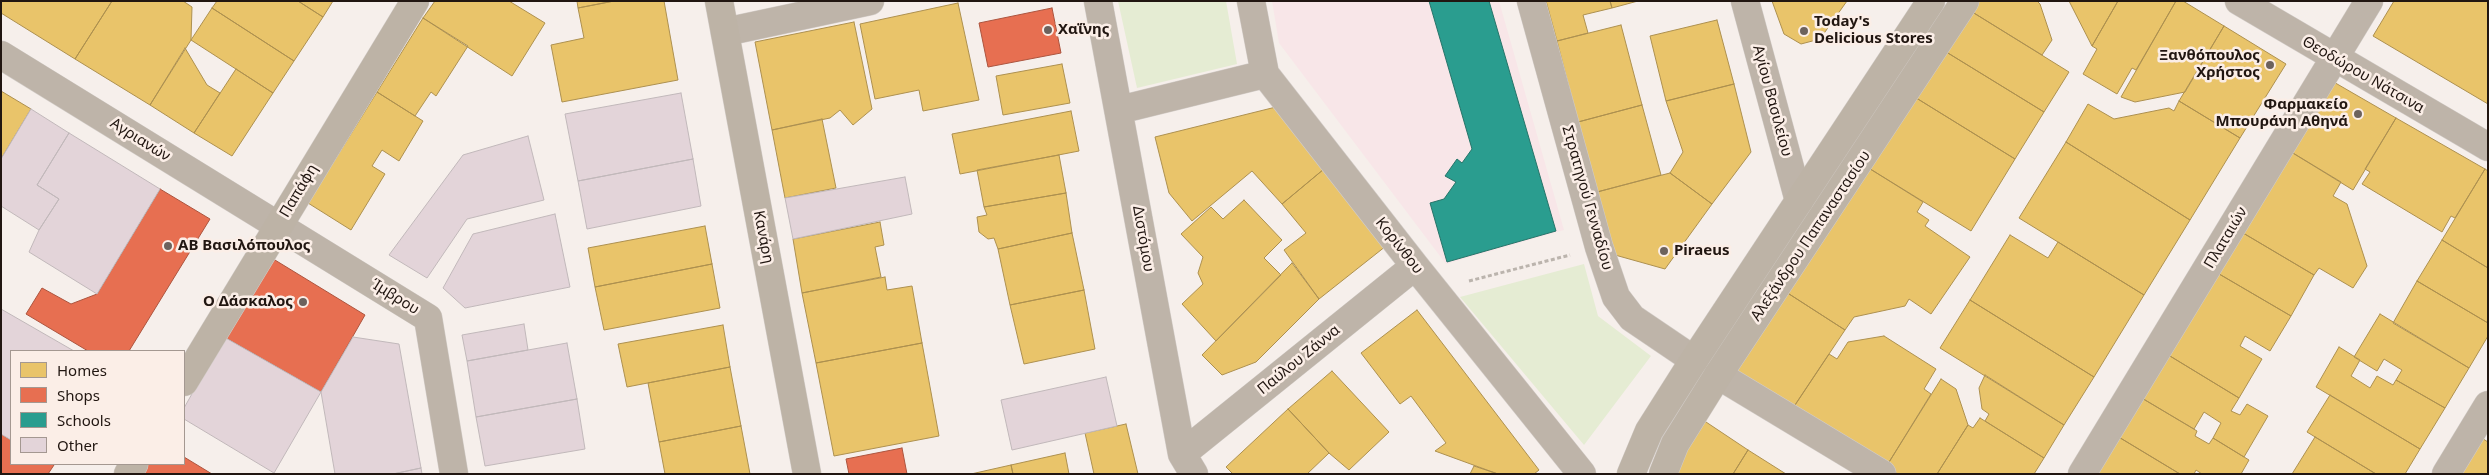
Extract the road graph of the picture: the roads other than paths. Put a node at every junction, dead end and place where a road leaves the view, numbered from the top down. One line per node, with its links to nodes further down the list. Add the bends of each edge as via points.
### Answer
1 (415, 1): 19 (main road, Παπάφη)
2 (719, 1): 12 (main road, Κανάρη)
3 (870, 1): 12 (street)
4 (1098, 1): 16 (street, Διστόμου)
5 (1251, 1): 15 (street, Κορίνθου)
6 (1531, 1): 21 (street, Στρατηγού Γενναδίου, via 1599,247 1616,296 1632,318)
7 (1745, 1): 18 (street, Αγίου Βασιλείου)
8 (1930, 1): 18 (main road, Αλεξάνδρου Παπαναστασίου)
9 (1965, 1): 22 (main road, Αλεξάνδρου Παπαναστασίου)
10 (2240, 1): 14 (street, Θεοδώρου Νάτσινα)
11 (2369, 1): 14 (street, Πλαταιών)
12 (725, 32): 27 (main road, Κανάρη)
13 (1, 55): 19 (street, Αγριανών)
14 (2335, 59): 17 (street, Θεοδώρου Νάτσινα); 32 (street, Πλαταιών)
15 (1266, 74): 16 (street); 20 (street, Κορίνθου)
16 (1119, 110): 25 (street, Διστόμου)
17 (2488, 147)
18 (1799, 201): 21 (main road, Αλεξάνδρου Παπαναστασίου)
19 (278, 226): 23 (main road, Παπάφη); 26 (street, Ίμβρου, via 428,318)
20 (1415, 266): 25 (street, Παύλου Ζάννα); 28 (street, Κορίνθου)
21 (1694, 360): 29 (main road, Αλεξάνδρου Παπαναστασίου, via 1649,431)
22 (1718, 375): 30 (main road, Αλεξάνδρου Παπαναστασίου, via 1675,444); 31 (street)
23 (185, 380)
24 (2488, 405): 33 (street)
25 (1188, 464)
26 (454, 474)
27 (807, 474)
28 (1582, 474)
29 (1630, 474)
30 (1663, 474)
31 (1882, 474)
32 (2082, 474)
33 (2446, 474)

